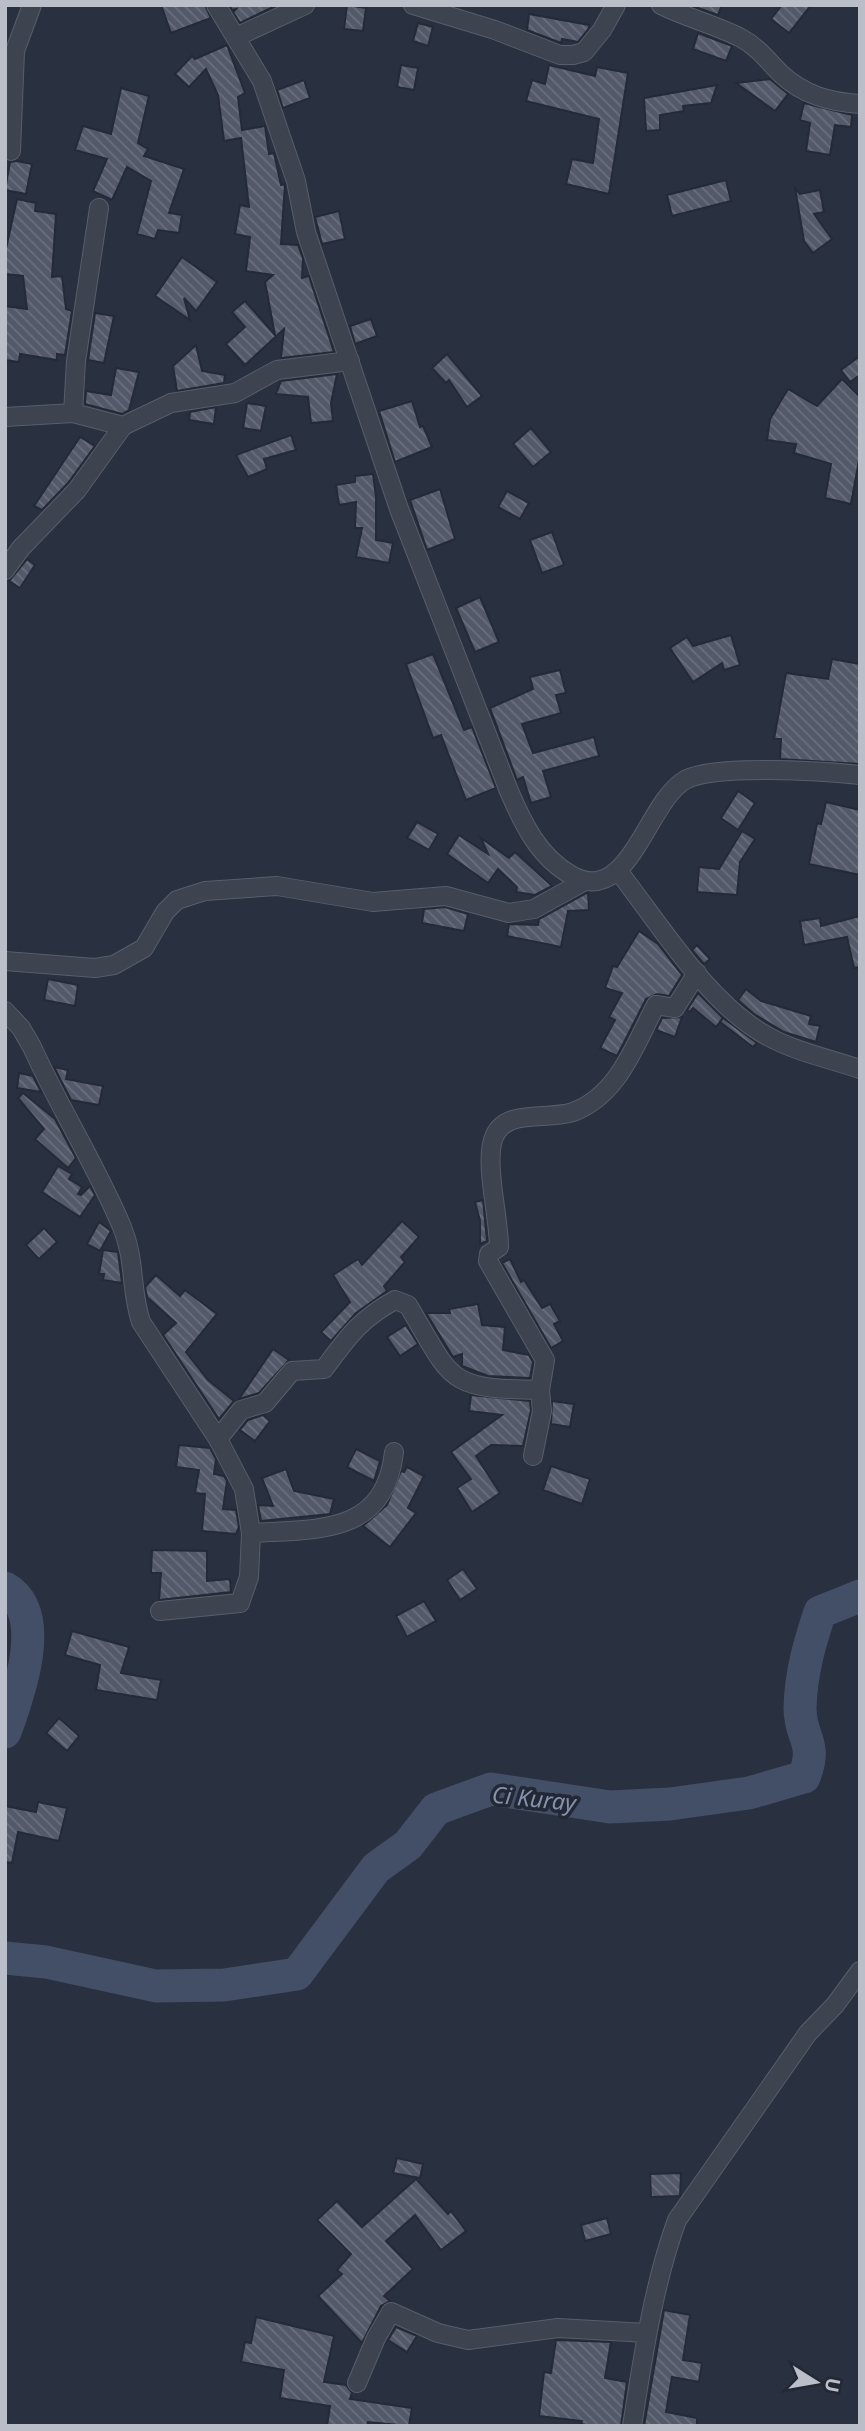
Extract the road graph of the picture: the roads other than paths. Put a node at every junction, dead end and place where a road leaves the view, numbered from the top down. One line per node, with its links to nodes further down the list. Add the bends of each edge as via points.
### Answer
1 (32, 5): 9 (street, via 15,51)
2 (216, 5): 7 (street)
3 (305, 5): 7 (street)
4 (413, 5): 5 (street, via 560,55 584,52)
5 (615, 5)
6 (661, 5): 8 (street, via 742,38 810,94 830,102)
7 (236, 37): 11 (street, via 262,81)
8 (860, 104)
9 (11, 151)
10 (99, 208): 12 (street, via 76,361)
11 (350, 361): 14 (street, via 277,370 234,394 171,403); 18 (street, via 400,509 521,818 542,852)
12 (73, 413): 13 (street); 14 (street)
13 (5, 417)
14 (123, 426): 15 (street, via 77,490)
15 (5, 570)
16 (860, 775): 17 (street, via 729,771 694,776 664,802)
17 (619, 872): 18 (street); 20 (street)
18 (583, 882): 19 (street, via 542,905 509,913 446,896 373,902 277,886 205,891 177,900 144,948 114,965 95,968)
19 (5, 961)
20 (697, 972): 22 (street, via 735,1014 769,1037); 23 (street, via 677,1006 656,1005 624,1069 594,1101 571,1112 508,1120 493,1140 499,1247 489,1254 488,1261 545,1360)
21 (5, 1011): 24 (street, via 32,1047 122,1228 134,1266 141,1322)
22 (860, 1069)
23 (540, 1390): 24 (street, via 489,1388 456,1378 408,1305 395,1300 353,1329 324,1369 292,1371 265,1403 241,1410); 26 (street)
24 (218, 1439): 27 (street, via 244,1489)
25 (394, 1451): 27 (street, via 385,1487 355,1519 334,1527)
26 (533, 1456)
27 (251, 1533): 28 (street, via 249,1577 240,1602)
28 (160, 1611)
29 (860, 1970): 30 (street, via 808,2033 677,2220)
30 (647, 2333): 31 (street, via 555,2328 468,2340 438,2333 391,2312); 32 (street)
31 (357, 2383)
32 (632, 2426)

